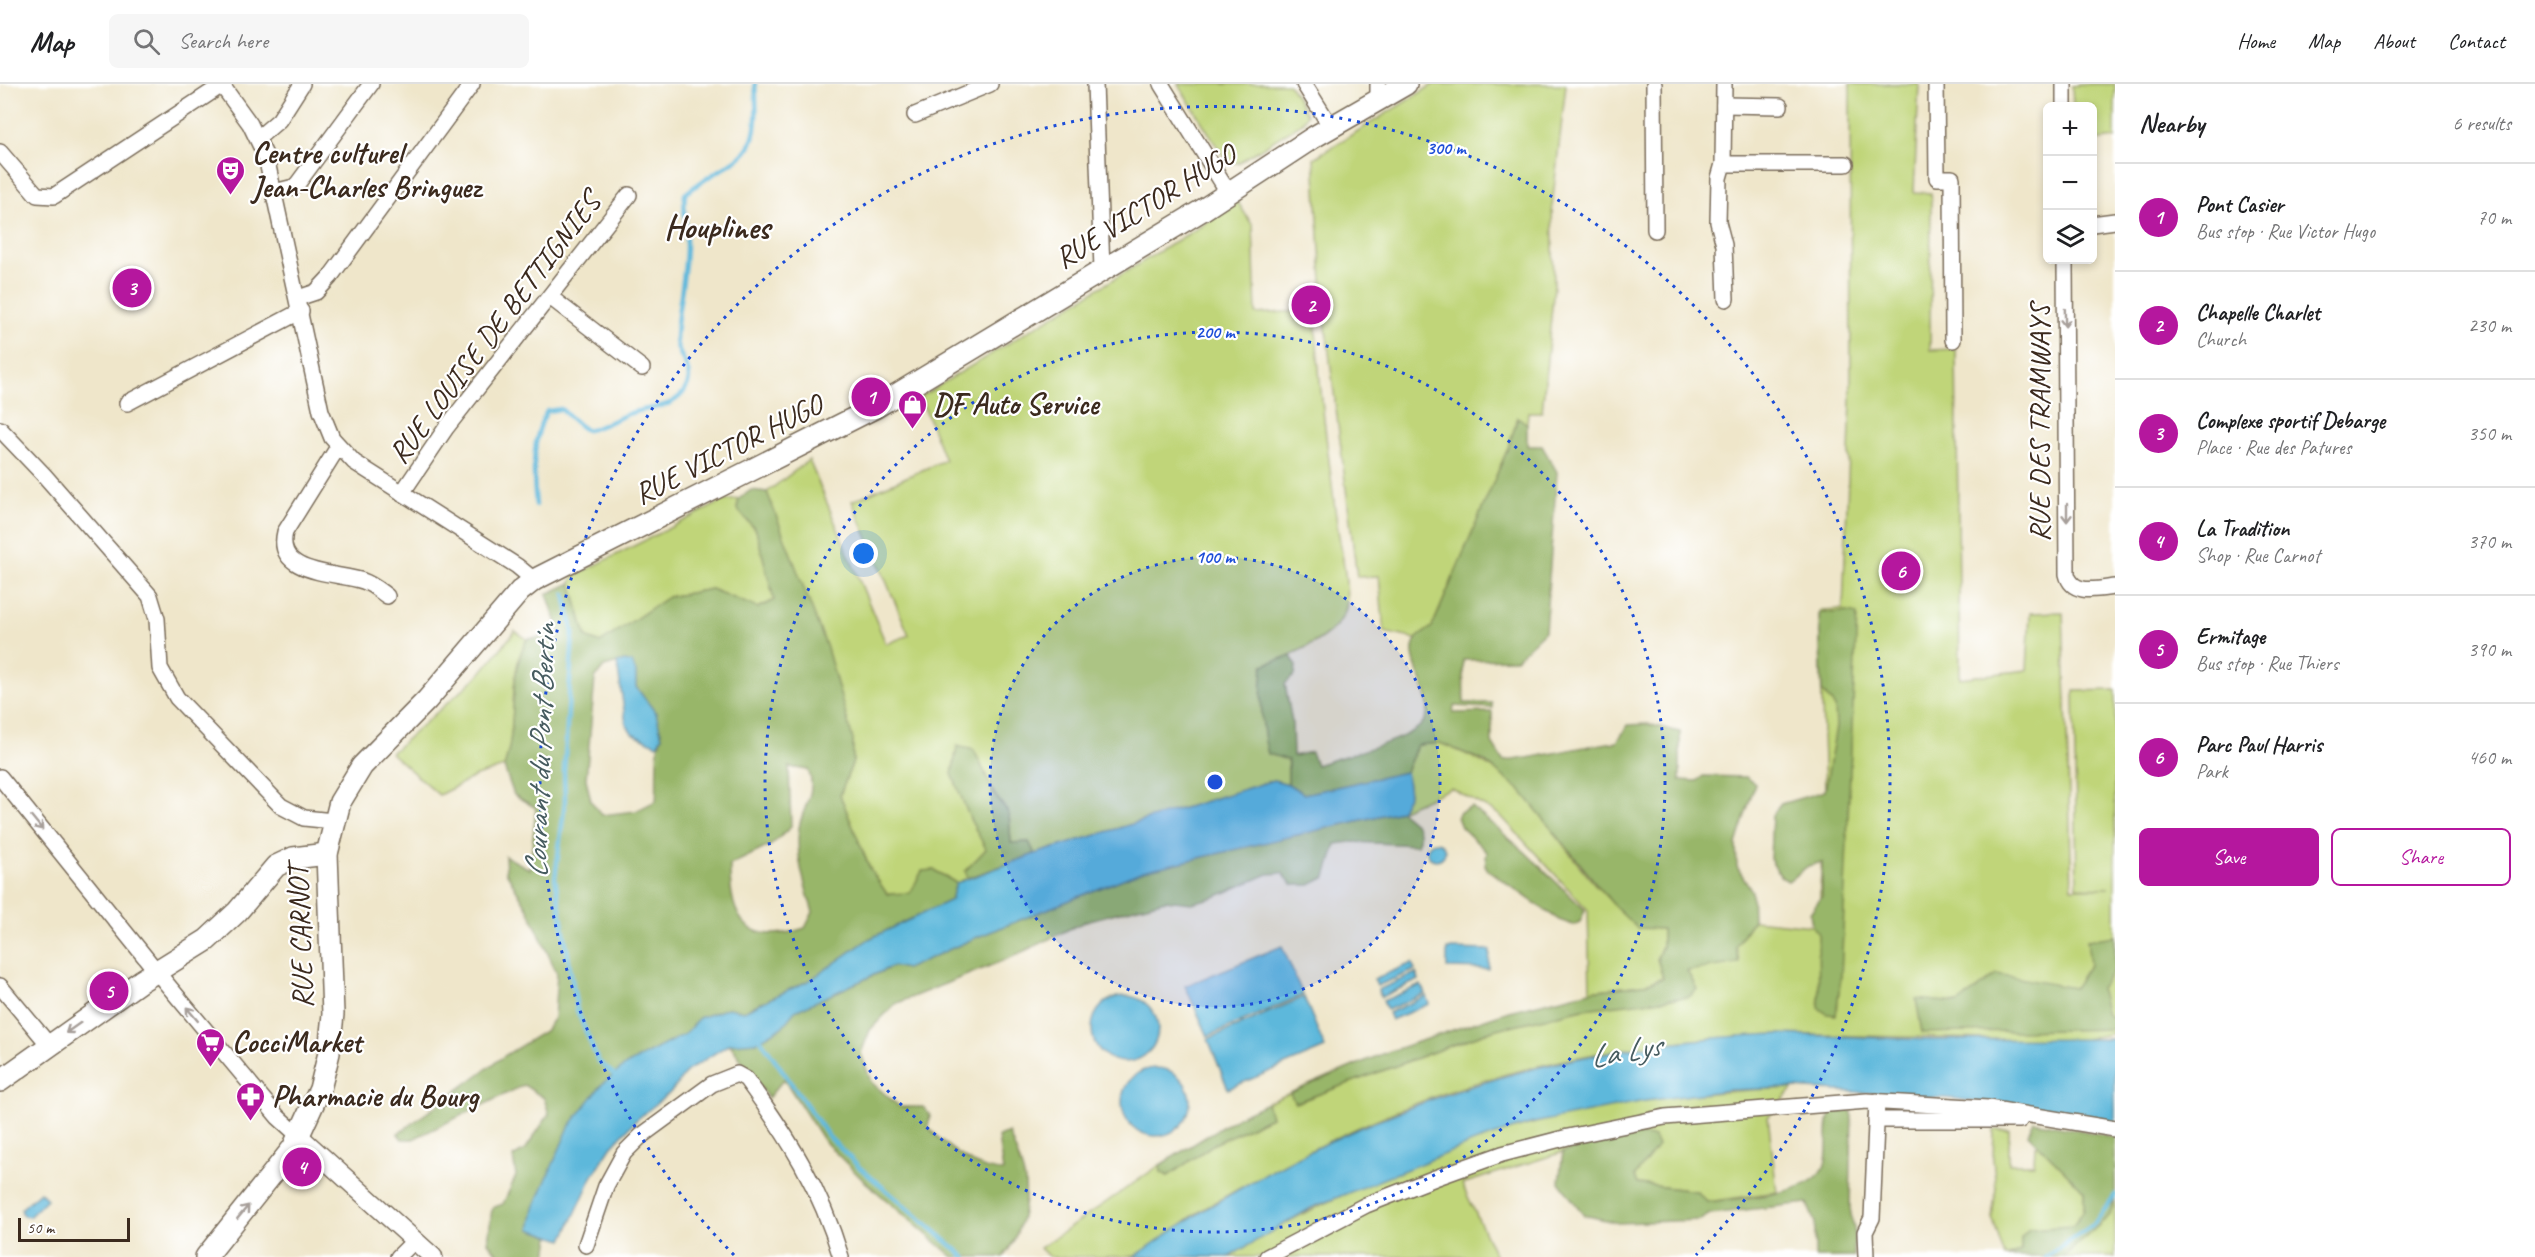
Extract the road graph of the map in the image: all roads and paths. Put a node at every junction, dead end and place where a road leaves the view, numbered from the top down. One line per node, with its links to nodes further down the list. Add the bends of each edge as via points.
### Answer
1 (222, 84): 20 (street); 21 (street, via 54,196 37,195)
2 (302, 84): 20 (street, via 279,120)
3 (371, 84): 24 (street, via 298,183)
4 (472, 84): 34 (street, via 330,277)
5 (990, 84): 18 (street)
6 (1095, 84): 31 (street)
7 (1161, 84): 25 (street)
8 (1304, 84): 19 (street)
9 (1406, 84): 14 (main road, RUE VICTOR HUGO)
10 (1654, 84): 29 (street)
11 (1724, 84): 16 (street)
12 (1936, 84): 35 (street, via 1937,178 1952,178)
13 (2064, 84): 15 (street)
14 (1378, 92): 19 (main road, RUE VICTOR HUGO)
15 (2064, 102)
16 (1724, 105): 17 (street); 22 (street)
17 (1780, 106)
18 (915, 115)
19 (1331, 127): 25 (main road, RUE VICTOR HUGO)
20 (258, 138): 24 (street)
21 (0, 152)
22 (1723, 164): 23 (street); 33 (street, via 1718,222 1724,245)
23 (1846, 164)
24 (274, 192): 34 (street)
25 (1227, 192): 31 (main road, RUE VICTOR HUGO)
26 (629, 195): 32 (street, RUE LOUISE DE BETTIGNIES)
27 (2115, 221): 28 (street)
28 (2097, 223)
29 (1655, 230)
30 (2065, 264): 42 (street, RUE DES TRAMWAYS, one-way to 42, via 2067,574 2072,585 2088,590)
31 (1102, 269): 41 (main road, RUE VICTOR HUGO, via 860,416)
32 (550, 297): 36 (street); 40 (street, RUE LOUISE DE BETTIGNIES, via 446,428)
33 (1726, 299)
34 (300, 304): 37 (street); 39 (street, via 321,411)
35 (1953, 340)
36 (642, 368)
37 (127, 403)
38 (0, 429): 46 (street, via 150,596 157,620 160,668 177,698 281,806 304,818)
39 (338, 447): 40 (street); 43 (street, via 285,532 284,545 290,557 309,570 363,580)
40 (402, 493): 41 (street)
41 (534, 580): 45 (main road, RUE VICTOR HUGO, via 368,760)
42 (2115, 587)
43 (387, 596)
44 (0, 777): 48 (street, one-way to 48)
45 (343, 795): 46 (main road, RUE CARNOT)
46 (333, 821): 47 (main road, RUE CARNOT)
47 (327, 854): 48 (main road, via 293,858 276,866 214,935); 56 (main road, RUE CARNOT, via 332,1034 321,1089)
48 (157, 971): 50 (main road, one-way to 50); 56 (street, one-way to 48, via 278,1117)
49 (0, 986): 50 (street)
50 (49, 1045): 51 (main road)
51 (0, 1081)
52 (1878, 1101): 53 (street); 54 (street); 63 (street, via 1675,1116 1568,1137 1502,1154 1366,1205)
53 (2033, 1115): 54 (street, via 2018,1121); 55 (street)
54 (1876, 1120): 64 (street, via 1872,1218 1865,1232)
55 (2115, 1129)
56 (300, 1137): 57 (street); 59 (main road, RUE CARNOT, one-way to 56)
57 (413, 1242): 60 (street); 61 (street)
58 (586, 1245): 62 (street, via 606,1186 624,1153 712,1083 737,1074 747,1079 802,1161 820,1195)
59 (206, 1257)
60 (398, 1257)
61 (433, 1257)
62 (841, 1257)
63 (1268, 1257)
64 (1866, 1257)

